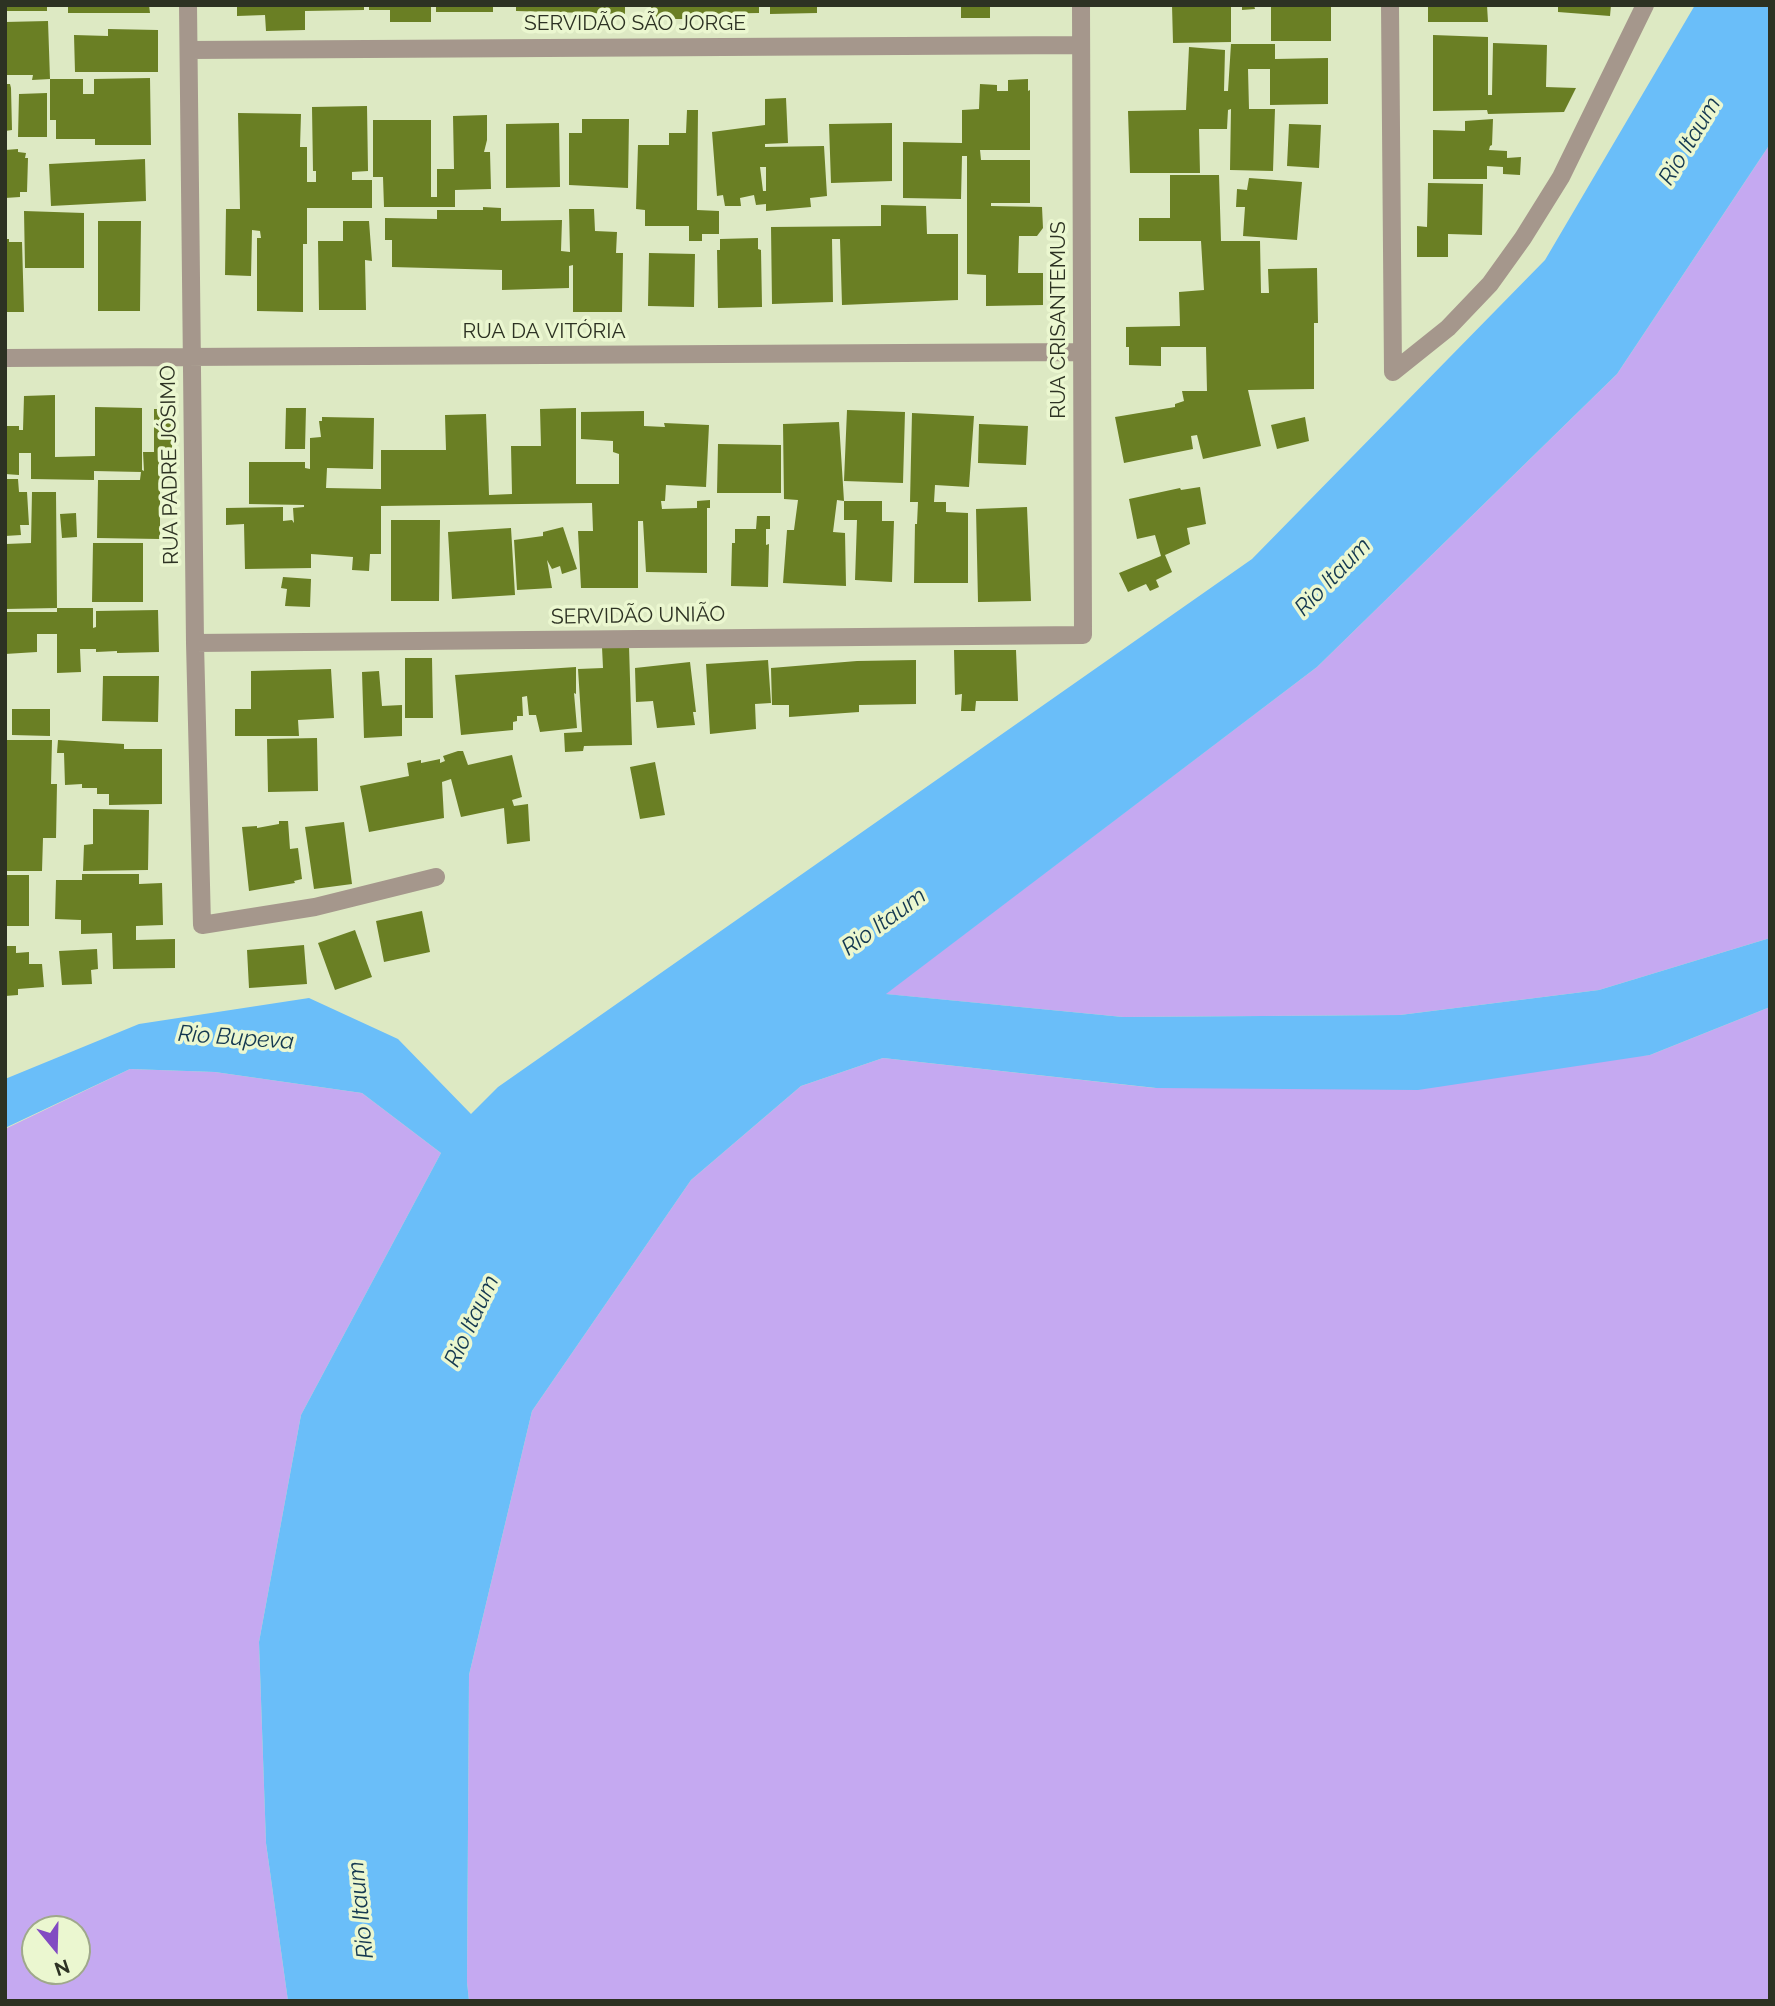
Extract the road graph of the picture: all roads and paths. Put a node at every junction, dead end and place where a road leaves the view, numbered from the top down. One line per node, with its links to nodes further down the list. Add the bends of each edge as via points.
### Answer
1 (188, 5): 6 (street, RUA PADRE JÓSIMO)
2 (1081, 5): 5 (street, RUA CRISANTEMUS)
3 (1390, 5): 4 (street, via 1393,372 1448,328 1490,284 1523,238 1561,177)
4 (1645, 5)
5 (1081, 45): 6 (street, SERVIDÃO SÃO JORGE); 7 (street, RUA CRISANTEMUS)
6 (189, 50): 8 (street, RUA PADRE JÓSIMO)
7 (1082, 352): 8 (street, RUA DA VITÓRIA); 10 (street, RUA CRISANTEMUS)
8 (192, 357): 9 (street, RUA DA VITÓRIA); 11 (street, RUA PADRE JÓSIMO)
9 (5, 358)
10 (1083, 635): 11 (street, SERVIDÃO UNIÃO)
11 (195, 643): 12 (street, RUA PADRE JÓSIMO, via 202,925 315,907)
12 (436, 877)

